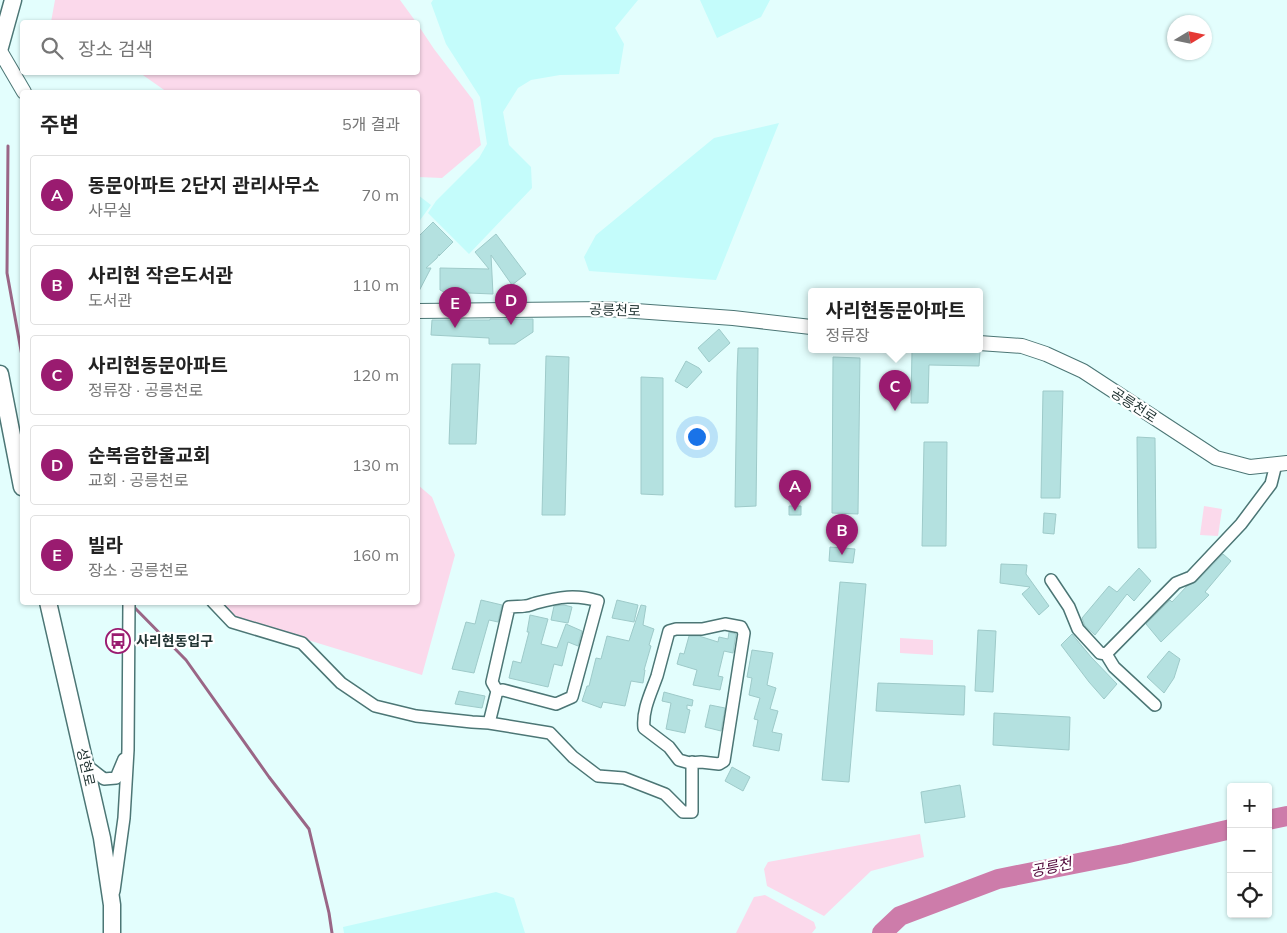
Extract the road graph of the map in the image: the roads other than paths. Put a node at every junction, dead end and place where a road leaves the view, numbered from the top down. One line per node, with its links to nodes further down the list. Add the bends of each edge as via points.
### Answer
1 (13, 0): 2 (main road)
2 (0, 49): 3 (street)
3 (23, 90)
4 (420, 311): 5 (street, 공릉천로, via 608,309)
5 (808, 327)
6 (983, 343): 8 (street, 공릉천로, via 1022,346 1082,371 1216,458 1250,467)
7 (0, 374): 9 (main road)
8 (1282, 464): 14 (street, via 1241,524 1191,577 1176,583)
9 (20, 477)
10 (1051, 580): 14 (street, via 1069,607 1078,629 1100,653)
11 (49, 605): 20 (main road, 성현로)
12 (129, 605): 18 (street)
13 (216, 605): 17 (street, via 232,622 302,643 341,683 376,706 416,716)
14 (1106, 654): 16 (street, via 1114,666)
15 (498, 690): 15 (street, via 556,704 572,697 598,601 572,596 524,607 509,607 492,682); 17 (street)
16 (1155, 705)
17 (489, 723): 19 (street, via 550,733 573,757 598,776 624,778 665,794 683,812 692,812)
18 (128, 750): 20 (street, via 116,778 104,779); 21 (street, via 124,818)
19 (692, 762): 19 (street, via 719,764 724,761 744,633 741,626 725,624 669,631 648,699 644,728 669,747 679,760)
20 (86, 765): 21 (main road, 성현로)
21 (112, 905): 22 (main road, 성현로)
22 (112, 933)

